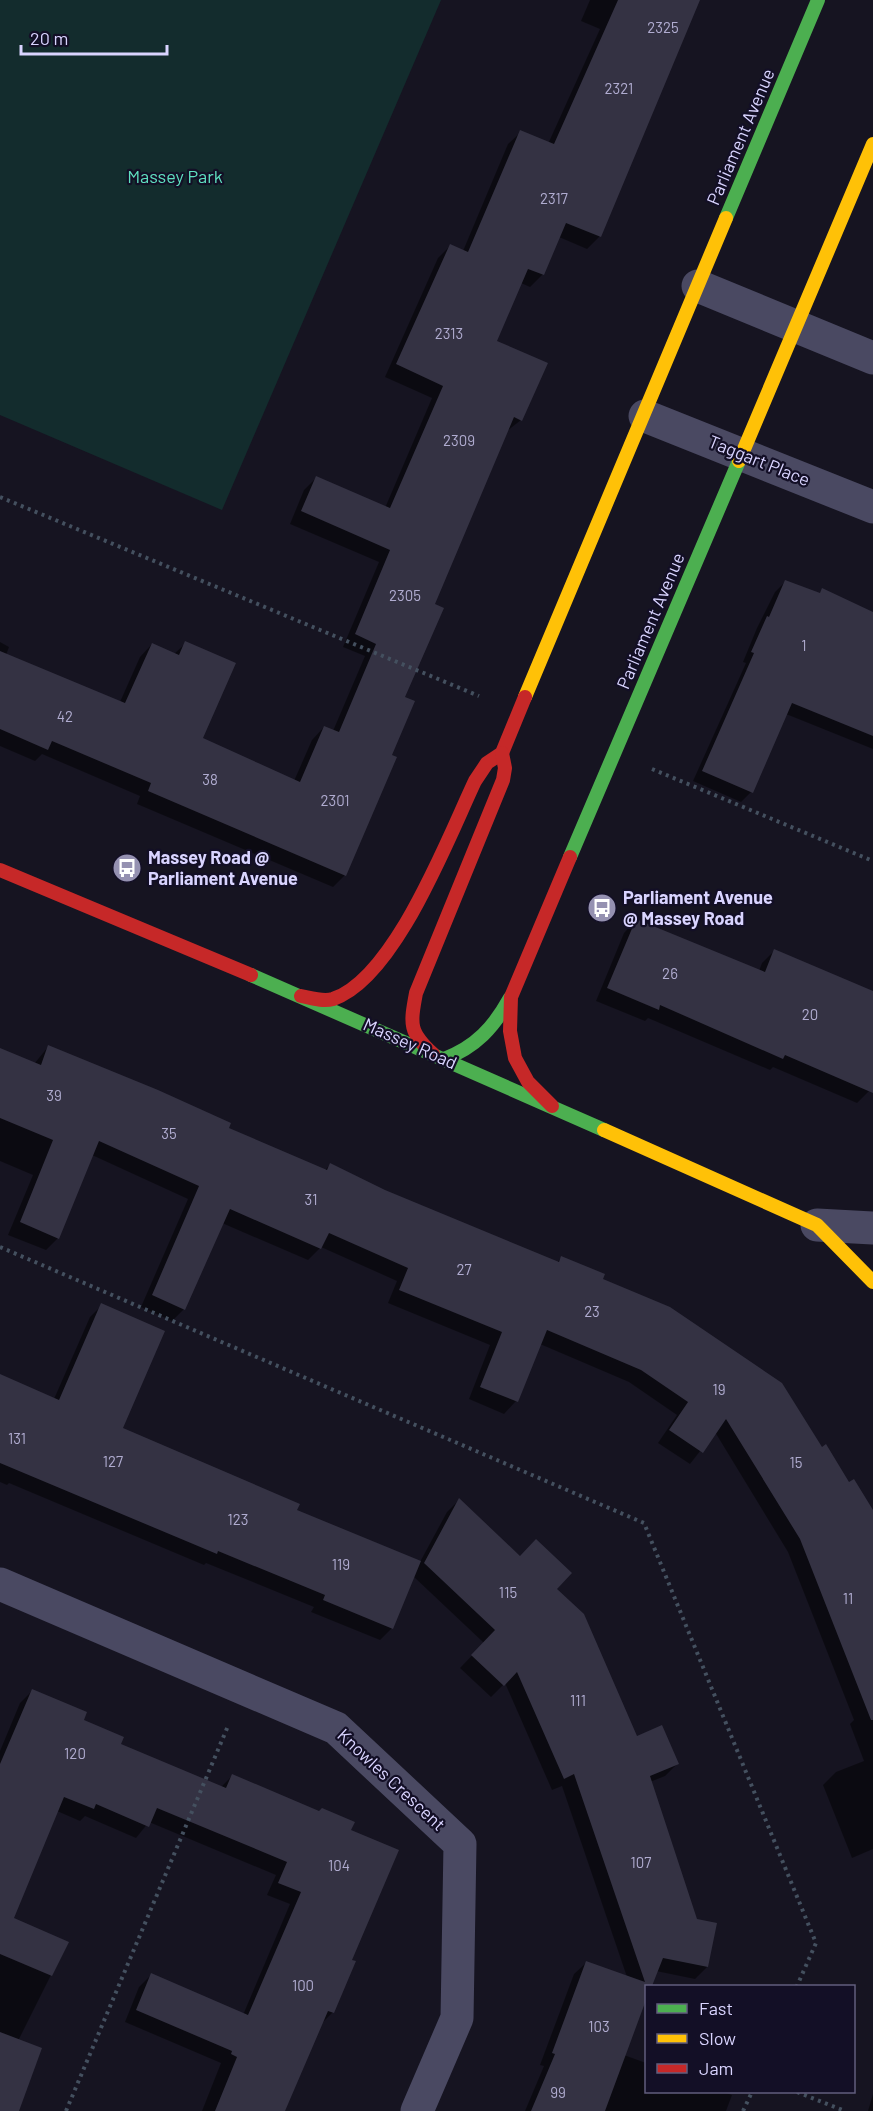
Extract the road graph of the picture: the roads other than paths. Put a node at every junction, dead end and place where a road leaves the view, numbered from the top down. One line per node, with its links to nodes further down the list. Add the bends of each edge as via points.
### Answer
1 (818, 0): 3 (street, Parliament Avenue)
2 (873, 144): 4 (street, Parliament Avenue)
3 (698, 286): 4 (street); 6 (street, Parliament Avenue)
4 (795, 326): 5 (street); 7 (street, Parliament Avenue)
5 (873, 358)
6 (645, 416): 7 (street, Taggart Place); 9 (street, Parliament Avenue)
7 (741, 454): 8 (street, Taggart Place); 12 (street, Parliament Avenue)
8 (873, 507)
9 (502, 753): 11 (street, Parliament Avenue, via 487,763 475,781 410,916 371,972 331,999); 13 (street, Parliament Avenue, via 503,780 432,950 412,1013 412,1029 417,1038)
10 (0, 870): 11 (street, Massey Road)
11 (301, 996): 13 (street, Massey Road)
12 (511, 997): 13 (street, via 480,1041 462,1053); 14 (street, Parliament Avenue, via 508,1030 514,1060 530,1087)
13 (438, 1057): 14 (street, Massey Road)
14 (552, 1106): 15 (street, Massey Road)
15 (817, 1225): 16 (street, Massey Road); 17 (street, Massey Road)
16 (873, 1228)
17 (873, 1282)
18 (0, 1584): 19 (street, Knowles Crescent, via 336,1728 460,1844 457,2018)
19 (417, 2111)

